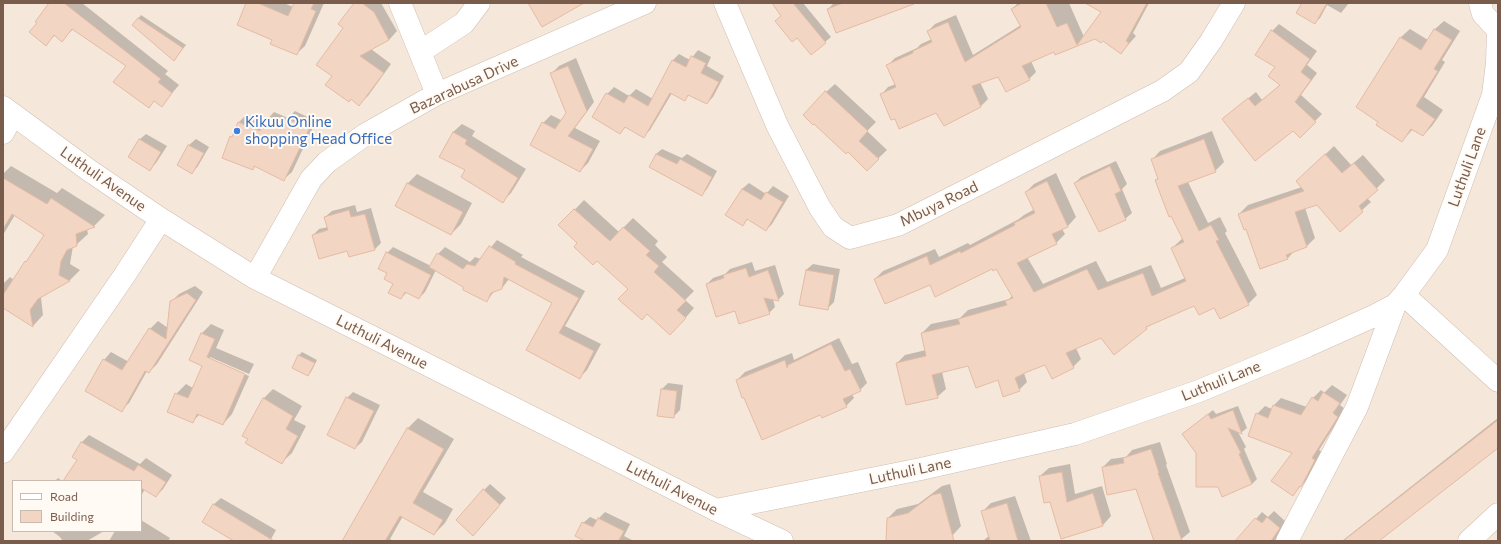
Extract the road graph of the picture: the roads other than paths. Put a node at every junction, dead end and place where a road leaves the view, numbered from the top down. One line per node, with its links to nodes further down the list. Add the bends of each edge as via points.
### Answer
1 (400, 3): 7 (street)
2 (479, 3): 7 (street, via 464,23)
3 (645, 3): 8 (street, Bazarabusa Drive)
4 (725, 3): 5 (street, Mbuya Road, via 777,125 820,208 834,227 850,238 898,225 1162,91 1189,72)
5 (1234, 3)
6 (1491, 17): 12 (street, Luthuli Lane, via 1497,63 1493,95 1437,250)
7 (420, 52): 8 (street)
8 (437, 94): 11 (street, Bazarabusa Drive, via 366,134 328,162 312,178)
9 (6, 118): 10 (street, Luthuli Avenue)
10 (160, 219): 11 (street, Luthuli Avenue); 14 (street)
11 (255, 278): 15 (street, Luthuli Avenue)
12 (1400, 300): 13 (street); 15 (street, Luthuli Lane, via 1376,315 1199,391 1075,434); 18 (street, via 1357,407)
13 (1498, 381)
14 (3, 452)
15 (716, 510): 17 (street, Luthuli Avenue)
16 (1498, 514): 19 (street)
17 (782, 541)
18 (1287, 541)
19 (1469, 541)

